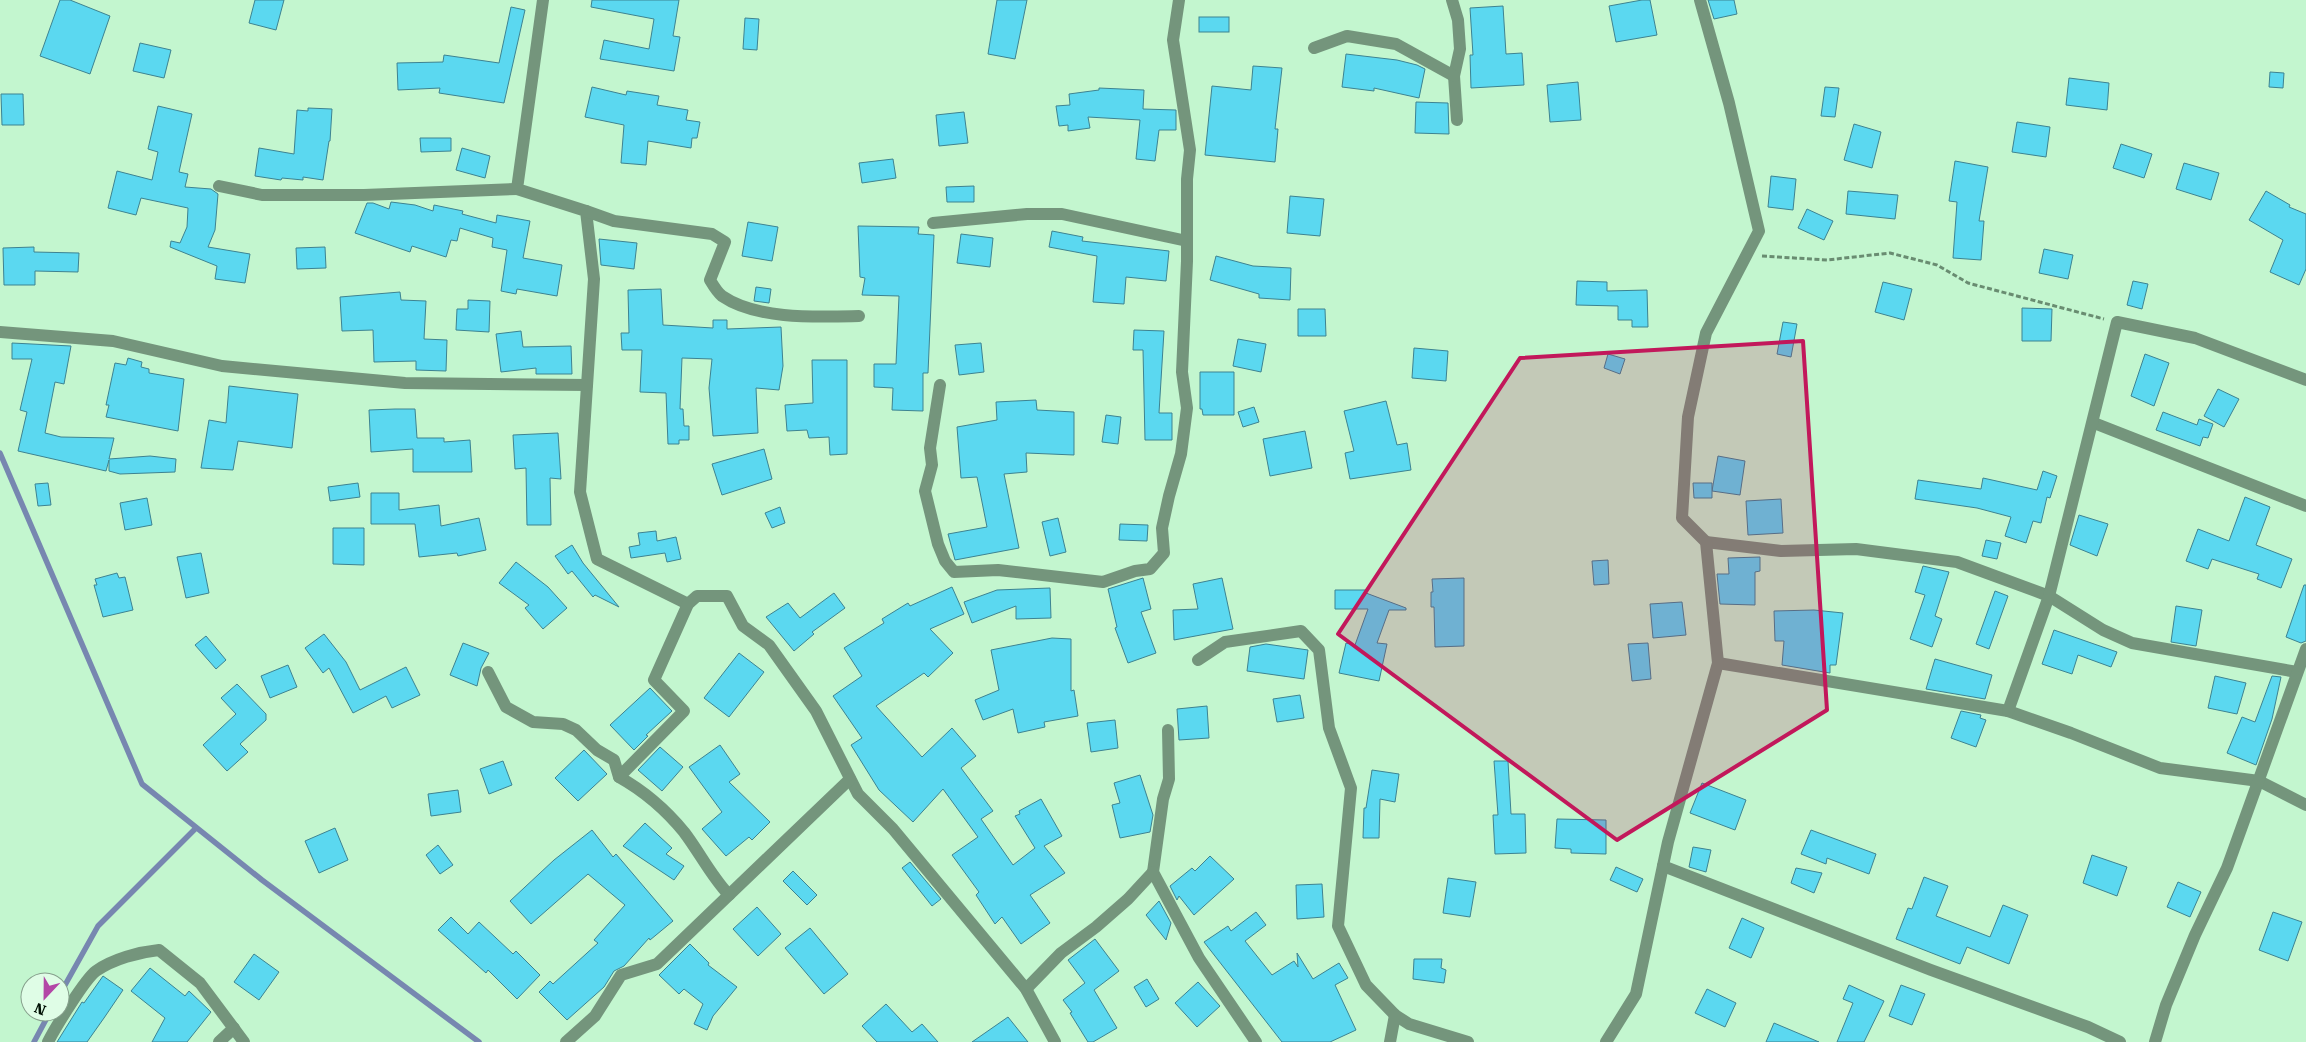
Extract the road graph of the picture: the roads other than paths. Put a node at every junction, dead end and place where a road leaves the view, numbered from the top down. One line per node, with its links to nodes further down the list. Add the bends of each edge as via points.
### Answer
1 (543, 0): 9 (street)
2 (1179, 0): 12 (street, via 1173,40 1190,150)
3 (1452, 0): 6 (street, via 1458,20 1460,50)
4 (1700, 0): 20 (street, via 1729,102 1759,231 1706,333 1688,417 1682,518)
5 (1314, 48): 6 (street, via 1347,36 1396,44)
6 (1454, 76): 7 (street)
7 (1457, 120)
8 (219, 186): 9 (street, via 271,195)
9 (517, 189): 10 (street)
10 (586, 210): 13 (street, via 614,221 712,234 725,242 710,280 720,295 740,306 777,314); 17 (street, via 594,279)
11 (933, 223): 12 (street, via 1062,214)
12 (1187, 241): 16 (street, via 1182,372 1187,408 1181,454 1162,528 1164,553 1150,569 1102,582 998,570 954,572 938,544 925,491 932,465 930,448)
13 (859, 316)
14 (0, 332): 17 (street, via 113,341 222,366 386,382)
15 (2306, 380): 18 (street, via 2195,338 2117,322)
16 (940, 385)
17 (587, 386): 22 (street, via 580,492 597,559)
18 (2094, 423): 19 (street); 21 (street)
19 (2306, 506)
20 (1706, 542): 21 (street, via 1781,551 1856,549 1957,562); 25 (street)
21 (2049, 596): 27 (street, via 2103,630 2132,642); 28 (street)
22 (688, 604): 30 (street, via 654,680 684,711); 31 (street, via 697,596 727,596 742,626 769,645 816,711)
23 (2306, 649): 27 (street)
24 (1198, 660): 38 (street, via 1225,642 1301,631 1319,650 1329,728 1351,788 1338,926 1366,985)
25 (1718, 663): 28 (street); 34 (street)
26 (488, 672): 30 (street, via 506,707 533,722 563,724 576,730 597,750 614,760)
27 (2297, 672): 32 (street)
28 (2008, 712): 32 (street, via 2160,768)
29 (1168, 730): 35 (street, via 1169,779 1163,799)
30 (619, 777): 36 (street, via 643,791 683,832)
31 (850, 779): 36 (street); 37 (street, via 858,794 893,829)
32 (2259, 781): 33 (street); 50 (street, via 2227,868 2166,1005)
33 (2306, 805)
34 (1663, 866): 48 (street, via 1636,994); 49 (street)
35 (1153, 872): 37 (street, via 1128,900 1061,953); 45 (street, via 1199,958)
36 (729, 895): 43 (street, via 657,964 621,975 595,1016)
37 (1026, 989): 44 (street)
38 (1395, 1016): 46 (street); 47 (street, via 1409,1024)
39 (234, 1028): 40 (street, via 200,983 159,950 107,964 94,972); 41 (street); 42 (street)
40 (48, 1042)
41 (219, 1042)
42 (244, 1042)
43 (566, 1042)
44 (1055, 1042)
45 (1256, 1042)
46 (1390, 1042)
47 (1468, 1042)
48 (1606, 1042)
49 (2120, 1042)
50 (2155, 1042)

